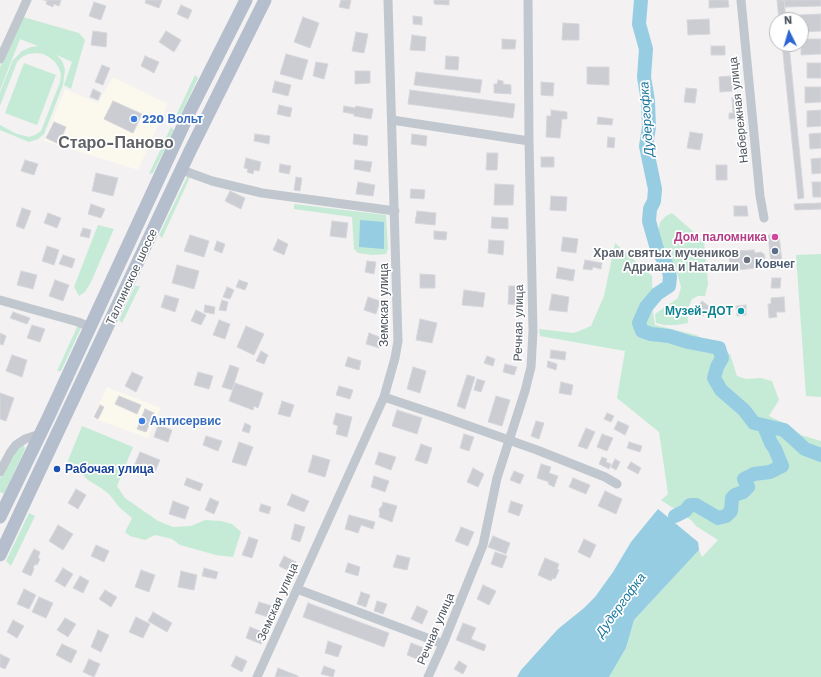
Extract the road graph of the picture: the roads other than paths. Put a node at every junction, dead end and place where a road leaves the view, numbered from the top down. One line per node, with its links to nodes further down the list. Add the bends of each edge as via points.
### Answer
1 (27, 0): 7 (street)
2 (246, 0): 14 (main road, Таллинское шоссе, via 190,111)
3 (265, 0): 10 (main road, Таллинское шоссе)
4 (388, 0): 8 (street, Земская улица)
5 (528, 0): 9 (street, Речная улица)
6 (741, 0): 12 (street, Набережная улица)
7 (0, 59)
8 (392, 120): 9 (street); 11 (street, Земская улица)
9 (529, 141): 17 (street, Речная улица, via 533,342 525,391)
10 (182, 170): 11 (street, via 212,181 262,193); 21 (main road, Таллинское шоссе)
11 (395, 211): 15 (street, Земская улица, via 398,341 396,358)
12 (764, 218)
13 (0, 300): 14 (street)
14 (90, 327): 16 (main road, Таллинское шоссе)
15 (384, 397): 17 (street); 23 (street, Земская улица)
16 (40, 434): 18 (street, via 24,439 16,445); 20 (main road, Таллинское шоссе)
17 (509, 440): 19 (street, via 564,460); 24 (street, Речная улица, via 497,478 483,545)
18 (0, 472)
19 (617, 484)
20 (0, 518): 21 (street)
21 (14, 526): 22 (main road, Таллинское шоссе)
22 (0, 555)
23 (297, 589): 24 (street); 25 (street, Земская улица)
24 (443, 644): 26 (street, Речная улица)
25 (257, 677)
26 (428, 677)

